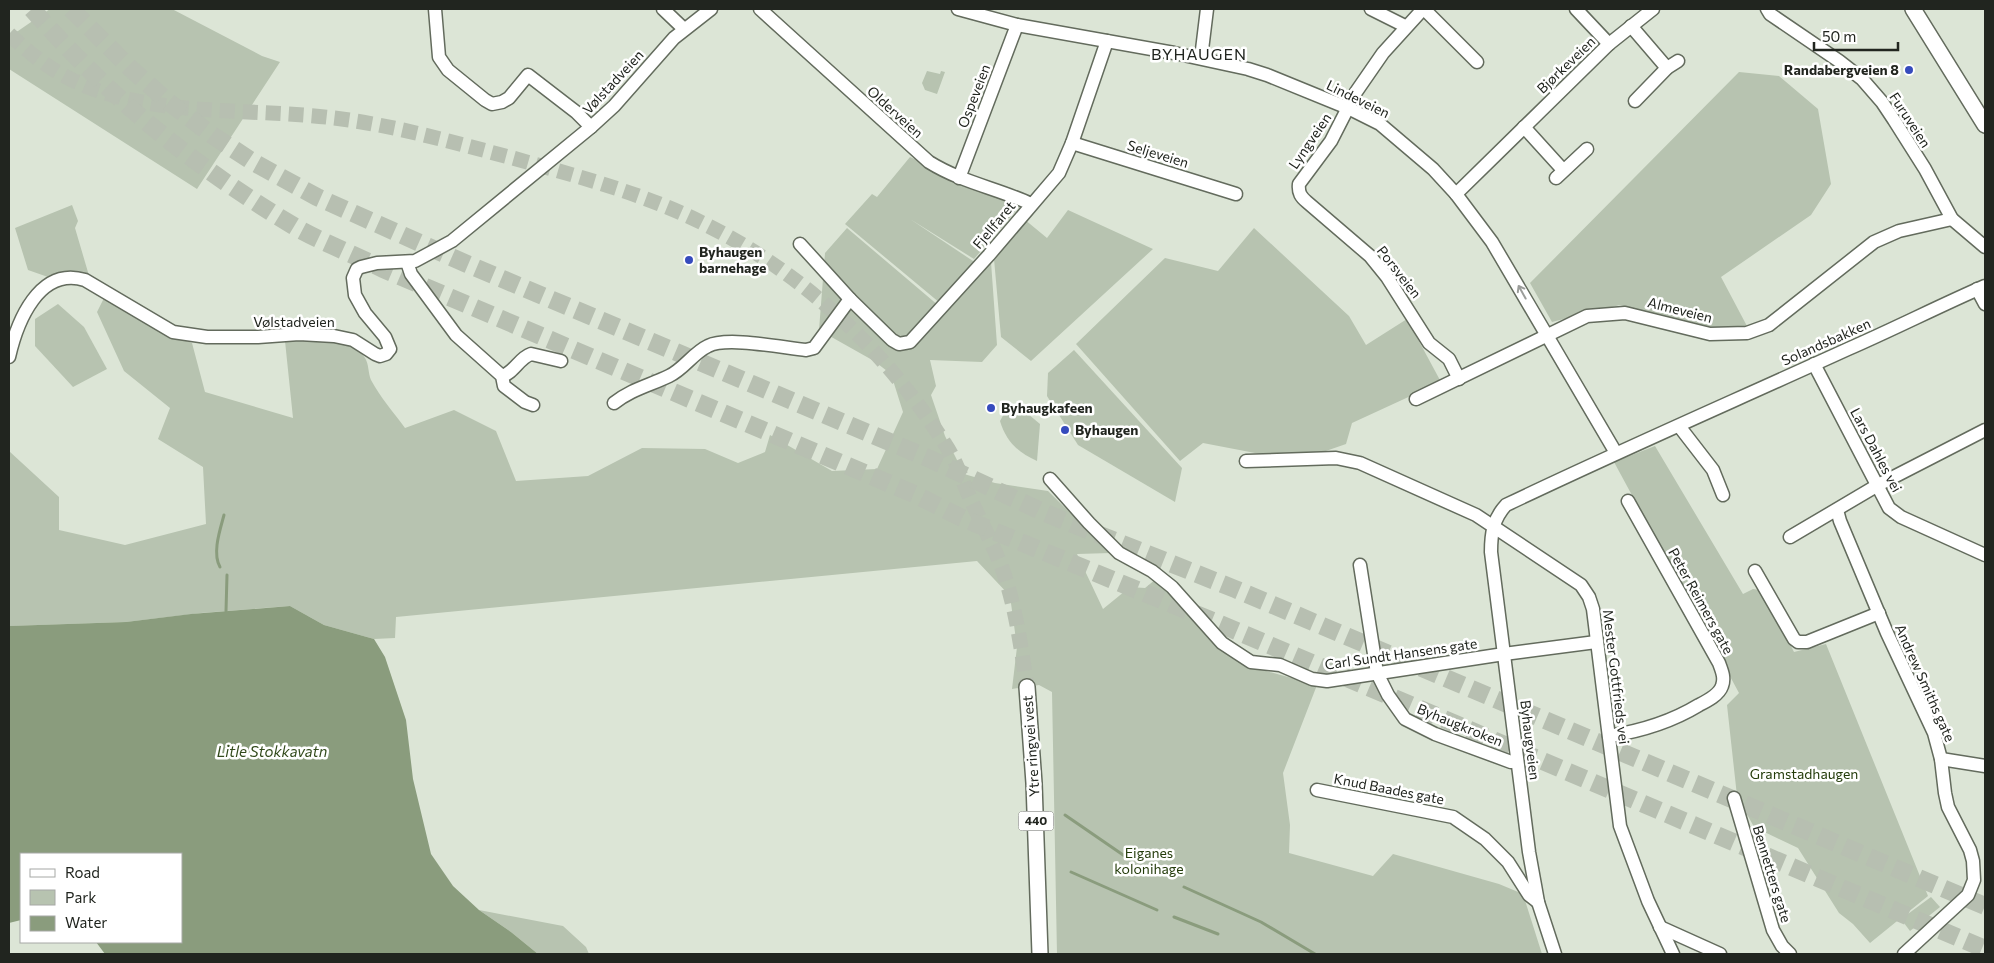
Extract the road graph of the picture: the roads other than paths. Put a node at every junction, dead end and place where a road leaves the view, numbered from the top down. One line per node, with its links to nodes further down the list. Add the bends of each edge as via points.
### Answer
1 (435, 9): 24 (street, via 439,58 448,70 484,100 492,104 502,102 528,75)
2 (663, 9): 16 (street)
3 (711, 9): 16 (street, Vølstadveien)
4 (760, 9): 28 (street, Olderveien, via 918,154)
5 (958, 9): 13 (street, Lindeveien)
6 (1207, 9): 19 (street)
7 (1371, 9): 14 (street)
8 (1423, 9): 14 (street, Lyngveien); 20 (street, Lyngveien)
9 (1576, 9): 18 (street)
10 (1651, 9): 15 (street, Bjørkeveien)
11 (1767, 9): 33 (street, Furuveien, via 1852,70 1877,96 1925,169)
12 (1913, 9): 23 (main road)
13 (1017, 25): 17 (street, Lindeveien); 28 (street, Ospeveien)
14 (1405, 26): 22 (street, Lyngveien, via 1377,61)
15 (1631, 26): 18 (street, Bjørkeveien); 21 (street, via 1672,65)
16 (684, 29): 24 (street, Vølstadveien)
17 (1107, 41): 19 (street, Lindeveien); 26 (street, Fjellfaret)
18 (1609, 44): 25 (street, Bjørkeveien)
19 (1202, 58): 22 (street, Lindeveien, via 1267,74)
20 (1477, 62)
21 (1635, 102)
22 (1348, 108): 30 (street, Lindeveien, via 1380,124 1434,169); 31 (street, Lyngveien, via 1331,141 1299,184)
23 (1985, 125)
24 (591, 127): 36 (street, Vølstadveien, via 458,237)
25 (1524, 127): 27 (street, via 1560,174); 30 (street, Bjørkeveien)
26 (1072, 143): 29 (street, Seljeveien); 32 (street, Fjellfaret, via 1059,173)
27 (1587, 149)
28 (960, 178): 32 (street, Olderveien)
29 (1236, 194)
30 (1456, 194): 40 (street, Lindeveien, one-way to 30, via 1492,242)
31 (1300, 196): 45 (street, Porsveien, via 1376,263 1429,343 1449,359)
32 (1031, 204): 38 (street, Fjellfaret, via 910,342 900,344 892,340)
33 (1952, 219): 35 (street, Furuveien); 40 (street, Almeveien, via 1899,231 1874,242 1768,325 1750,332 1710,334 1625,313 1586,316)
34 (800, 244): 38 (street, Fjellfaret)
35 (1985, 247)
36 (407, 262): 41 (street, Vølstadveien, via 361,266 354,273 353,289 358,301 388,342 390,349 383,355 375,354 352,340 334,336 207,336 172,332 89,282 70,277 46,286 28,305); 44 (street, via 411,274 443,319)
37 (1981, 288): 39 (street); 43 (street, Solandsbakken)
38 (850, 299): 47 (street, via 814,348 724,342 710,344 670,376 639,387)
39 (1985, 304)
40 (1547, 334): 45 (street, Almeveien); 51 (street, Lindeveien)
41 (9, 357)
42 (561, 361): 44 (street, via 531,354)
43 (1814, 364): 49 (street, Solandsbakken); 54 (street, Lars Dahles vei)
44 (502, 376): 48 (street, via 504,386)
45 (1459, 379): 46 (street, Almeveien)
46 (1416, 399)
47 (614, 404)
48 (534, 405)
49 (1679, 426): 51 (street, Solandsbakken); 55 (street, via 1713,470)
50 (1985, 430): 54 (street)
51 (1616, 452): 58 (street, Solandsbakken, via 1506,505 1499,512)
52 (1246, 461): 58 (street, Mester Gottfrieds vei, via 1348,459)
53 (1050, 478): 66 (street, Carl Sundt Hansens gate, via 1119,553 1172,587 1222,643 1246,659 1280,664 1317,681)
54 (1878, 485): 57 (street); 60 (street, Lars Dahles vei, via 1893,512 1955,542)
55 (1723, 495)
56 (1628, 501): 68 (street, Peter Reimers gate, via 1724,675 1722,686 1714,696 1683,715 1639,732)
57 (1837, 510): 59 (street); 63 (street, Andrew Smiths gate)
58 (1494, 526): 64 (street, Mester Gottfrieds vei, via 1586,590 1593,609); 65 (street, Byhaugveien, via 1491,552)
59 (1790, 536)
60 (1983, 550)
61 (1360, 565): 66 (street, Byhaugkroken)
62 (1755, 571): 63 (street, via 1798,642 1807,642)
63 (1879, 614): 69 (street, Andrew Smiths gate, via 1934,733)
64 (1596, 642): 65 (street, Carl Sundt Hansens gate); 68 (street, Mester Gottfrieds vei)
65 (1504, 654): 66 (street, Carl Sundt Hansens gate); 70 (street, Byhaugveien)
66 (1377, 673): 70 (street, Byhaugkroken, via 1405,719 1435,734 1511,762)
67 (1027, 687): 76 (main road, Ytre ringvei vest / 440)
68 (1609, 736): 75 (street, Mester Gottfrieds vei, via 1620,826)
69 (1941, 759): 71 (street); 81 (street, Andrew Smiths gate, via 1948,807 1970,850 1974,880 1968,895)
70 (1517, 761): 74 (street, Byhaugveien)
71 (1985, 766)
72 (1317, 790): 74 (street, Knud Baades gate, via 1453,817 1508,862 1529,895)
73 (1734, 798): 80 (street, Bennetters gate, via 1773,930)
74 (1538, 902): 77 (street, Byhaugveien)
75 (1660, 927): 78 (street, Mester Gottfrieds vei); 79 (street)
76 (1040, 954)
77 (1555, 954)
78 (1673, 954)
79 (1720, 954)
80 (1790, 954)
81 (1904, 954)

